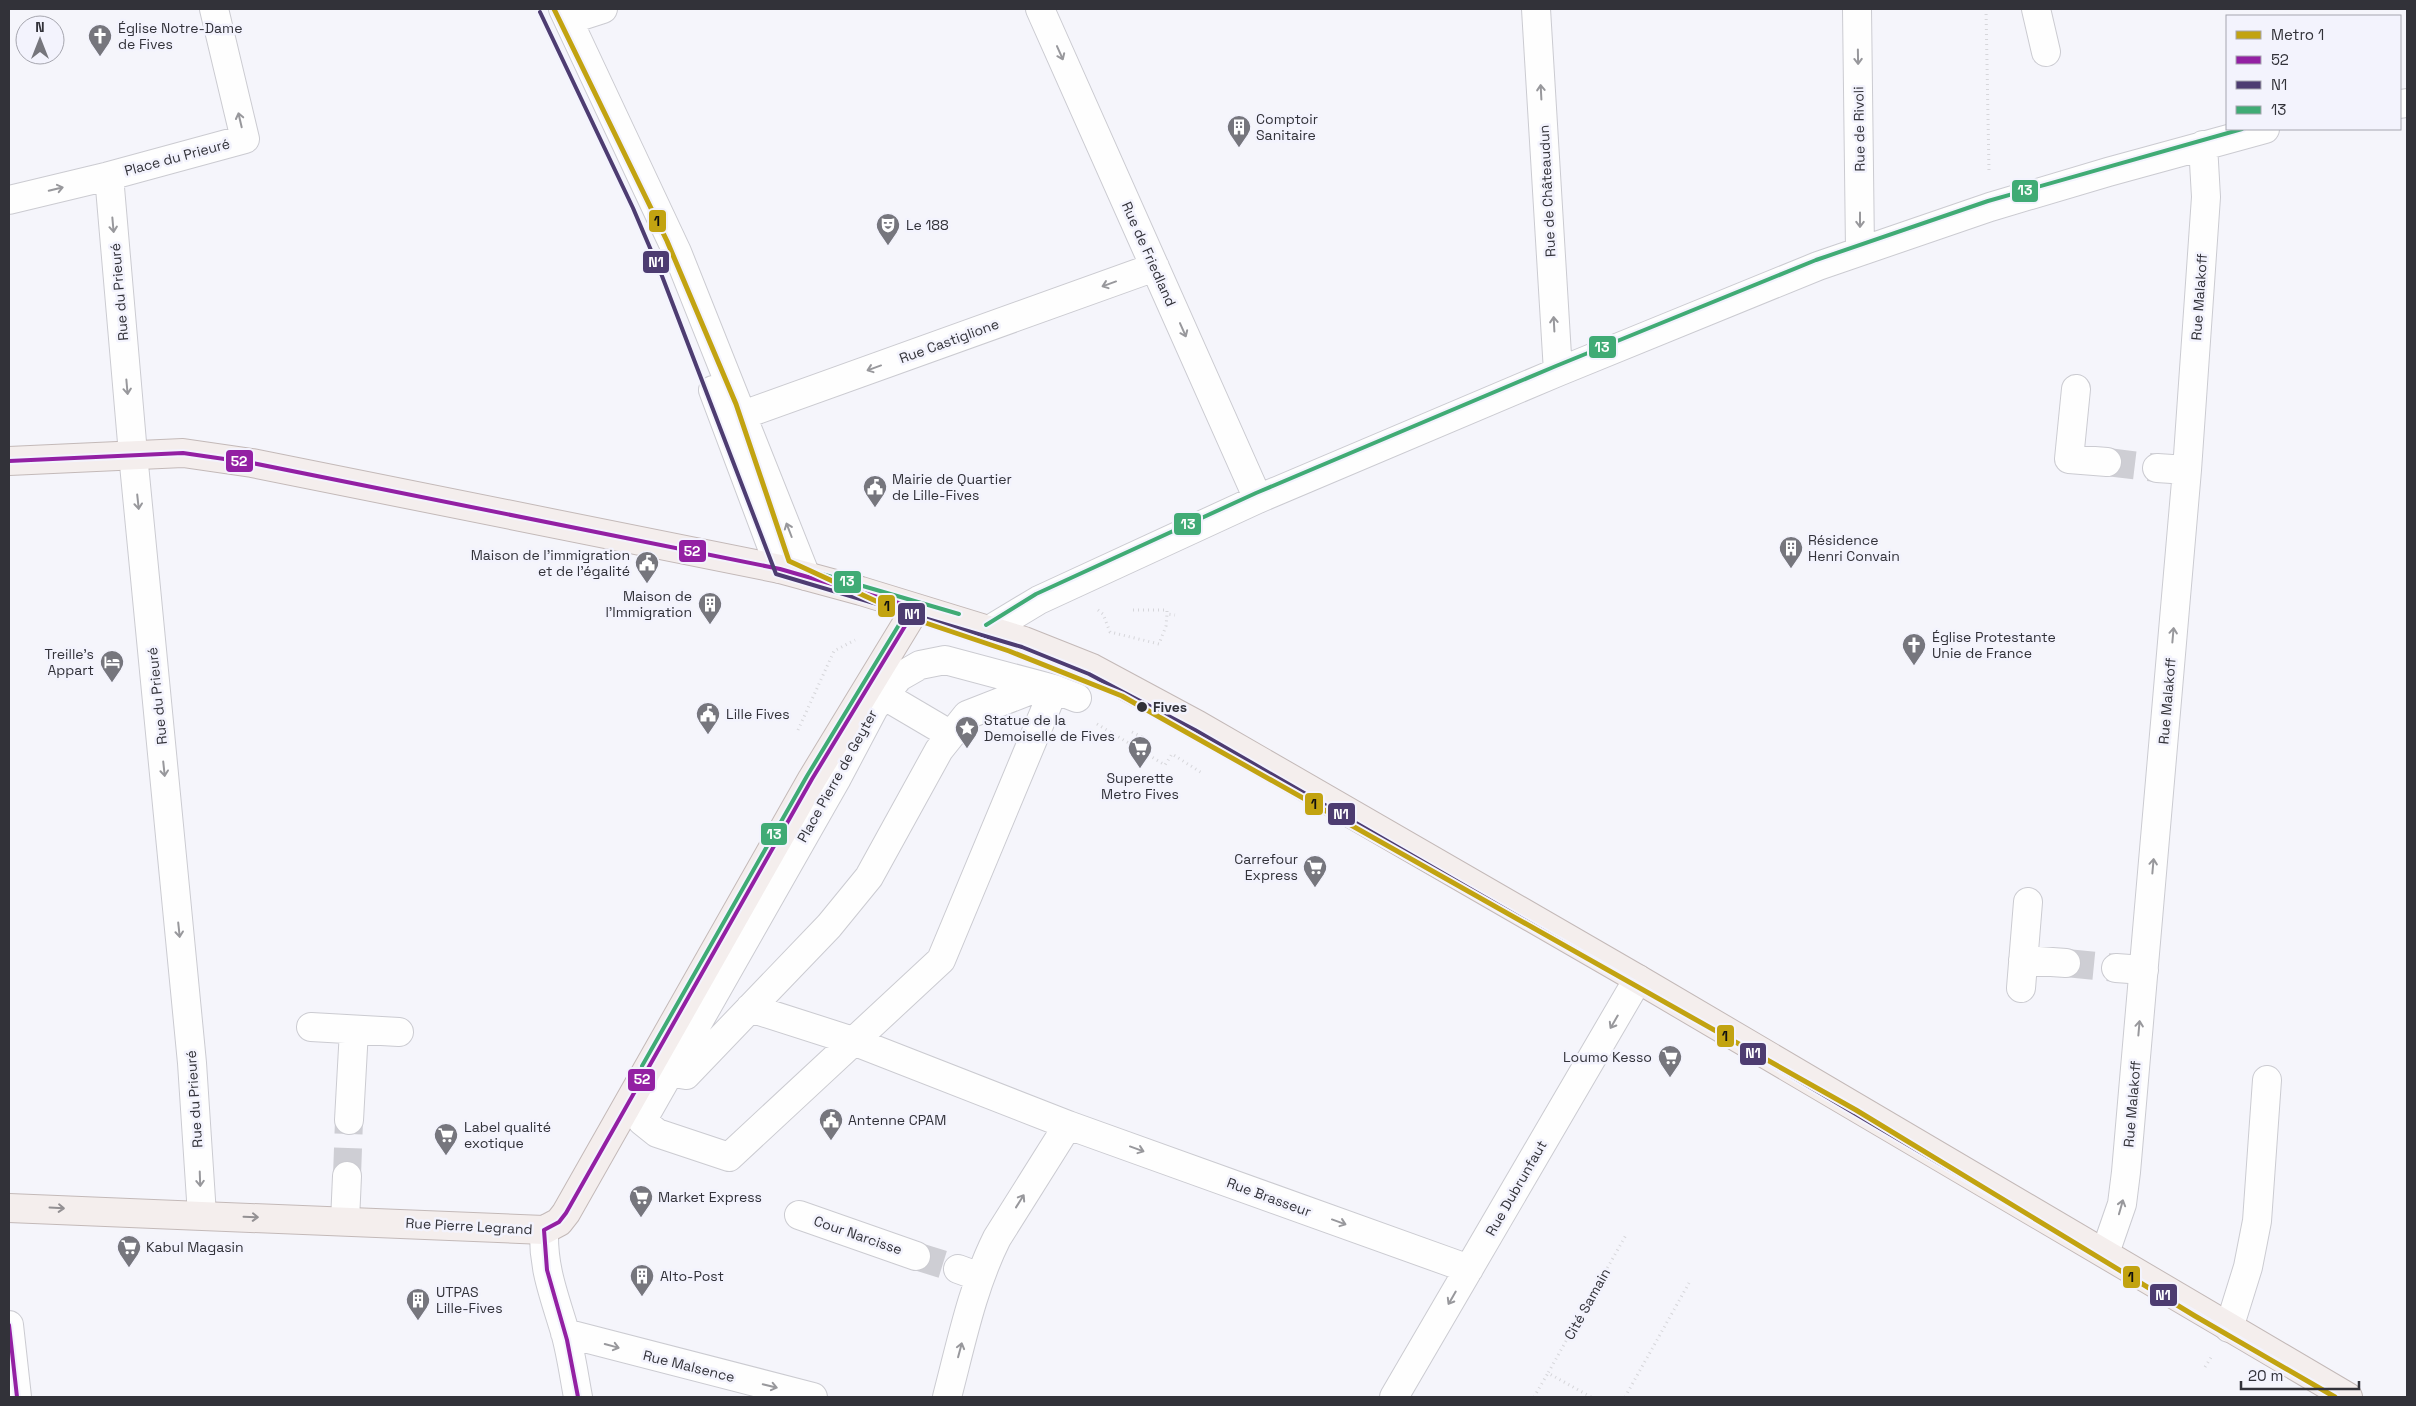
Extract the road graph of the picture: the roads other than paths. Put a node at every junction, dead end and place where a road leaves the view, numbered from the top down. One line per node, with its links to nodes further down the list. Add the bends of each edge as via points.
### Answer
1 (214, 9): 11 (street, Place du Prieuré, one-way to 1, via 245,139)
2 (603, 9): 7 (street)
3 (1040, 9): 14 (street, Rue de Friedland, one-way to 14)
4 (1536, 9): 15 (street, Rue de Châteaudun, one-way to 4)
5 (1857, 9): 13 (street, Rue de Rivoli, one-way to 13)
6 (2036, 9): 8 (street)
7 (559, 12): 17 (street, via 677,252); 24 (street, via 668,274)
8 (2046, 52)
9 (2261, 130): 10 (street)
10 (2203, 145): 13 (street, via 1990,207); 22 (street, Rue Malakoff, via 2206,197)
11 (109, 176): 12 (street, Place du Prieuré, one-way to 11); 18 (street, Rue du Prieuré, one-way to 18)
12 (9, 200)
13 (1860, 250): 15 (street)
14 (1155, 267): 17 (street, Rue Castiglione, one-way to 17); 23 (street, Rue de Friedland, one-way to 23)
15 (1558, 372): 23 (street)
16 (2076, 389): 20 (street, via 2069,459)
17 (743, 415): 25 (street, one-way to 17)
18 (133, 454): 19 (main road); 24 (main road, via 183,452 252,463); 49 (street, Rue du Prieuré, one-way to 49, via 192,1063)
19 (9, 461)
20 (2107, 462)
21 (2157, 468): 22 (street)
22 (2187, 470): 35 (street, Rue Malakoff, one-way to 22)
23 (1258, 500): 27 (street, via 1039,600)
24 (780, 569): 25 (main road)
25 (806, 576): 26 (main road)
26 (916, 608): 27 (main road); 43 (main road, Rue Pierre Legrand, via 812,778)
27 (989, 630): 36 (main road, via 1071,658 1147,698)
28 (1066, 693): 30 (street, via 1031,690 967,715); 42 (street, Place Pierre de Geyter, via 941,960); 43 (street, Place Pierre de Geyter, via 945,660 920,665 899,677 874,708 837,778)
29 (895, 702): 30 (street, Place Pierre de Geyter)
30 (951, 735): 38 (street, via 939,750 869,877 829,926)
31 (2028, 902): 32 (street)
32 (2023, 960): 33 (street); 37 (street)
33 (2066, 963)
34 (2116, 968): 35 (street)
35 (2144, 970): 53 (street, Rue Malakoff, one-way to 35, via 2122,1204)
36 (1638, 979): 53 (main road); 55 (street, Rue Dubrunfaut, one-way to 55)
37 (2021, 988)
38 (750, 1008): 42 (street); 43 (street, via 686,1074)
39 (311, 1027): 40 (street)
40 (354, 1030): 41 (street); 45 (street)
41 (399, 1032)
42 (854, 1041): 43 (street, Place Pierre de Geyter, via 729,1157 657,1133 642,1122); 46 (street, Rue Brasseur)
43 (659, 1071): 52 (main road, Rue Pierre Legrand, via 566,1213 559,1222)
44 (2267, 1080): 57 (street, via 2257,1220 2248,1267)
45 (349, 1120)
46 (1068, 1125): 55 (street, Rue Brasseur, one-way to 55); 62 (street, one-way to 46, via 969,1273 997,1238)
47 (347, 1176): 51 (street)
48 (9, 1208): 49 (main road, Rue Pierre Legrand, one-way to 49)
49 (202, 1215): 51 (main road, Rue Pierre Legrand, one-way to 51)
50 (799, 1215): 54 (street, Cour Narcisse)
51 (345, 1220): 52 (main road, Rue Pierre Legrand)
52 (544, 1230): 58 (street, via 546,1273)
53 (2105, 1253): 57 (main road)
54 (916, 1256)
55 (1469, 1269): 63 (street, Rue Dubrunfaut, one-way to 63)
56 (9, 1325): 59 (street)
57 (2229, 1328): 64 (main road)
58 (565, 1333): 60 (street); 61 (street, Rue Malsence, one-way to 61)
59 (17, 1397)
60 (578, 1397)
61 (813, 1397)
62 (947, 1397)
63 (1394, 1397)
64 (2348, 1397)

